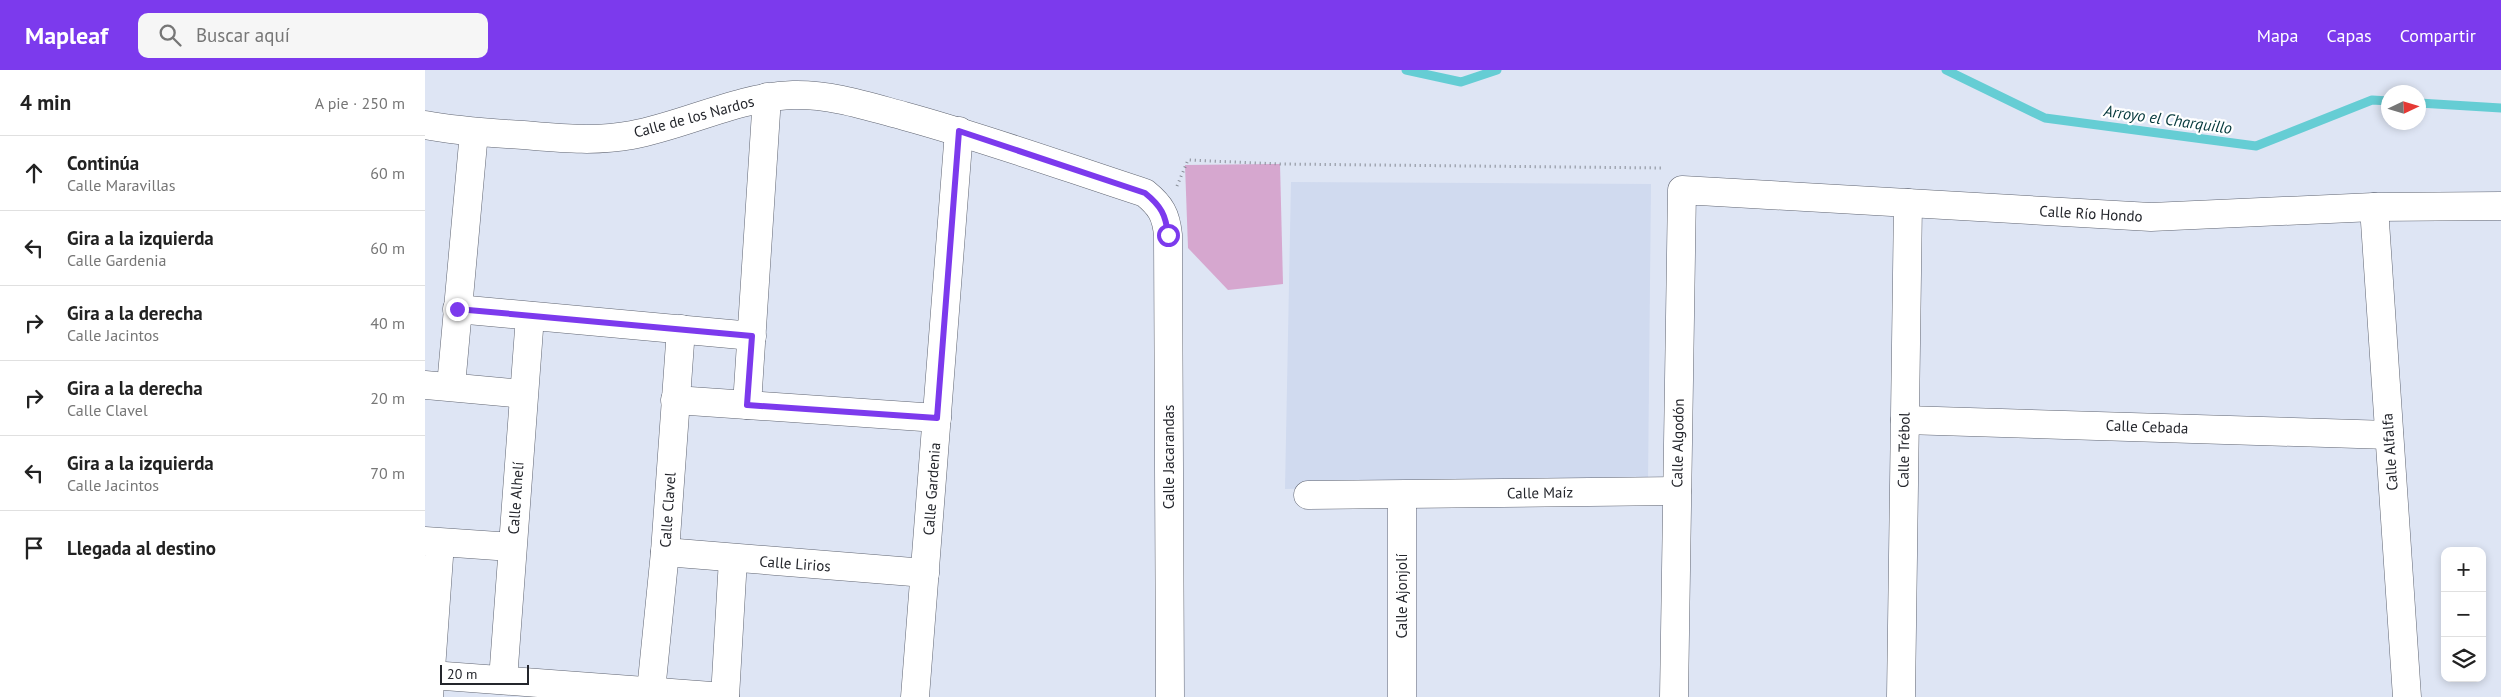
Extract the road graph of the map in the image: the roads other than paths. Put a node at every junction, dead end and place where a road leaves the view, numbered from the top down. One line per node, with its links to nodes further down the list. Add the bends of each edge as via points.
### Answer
1 (767, 98): 3 (street, Calle de los Nardos, via 821,96); 4 (street, Calle de los Nardos, via 633,135 609,138 585,140); 13 (street)
2 (425, 125): 4 (street, Calle de los Nardos)
3 (959, 131): 9 (street, Calle de los Nardos, via 1145,193 1159,205); 18 (street, Calle Gardenia)
4 (474, 132): 10 (street)
5 (1682, 190): 6 (street, Calle Río Hondo); 21 (street, Calle Algodón)
6 (1908, 203): 8 (street, Calle Río Hondo, via 2151,217); 19 (street, Calle Trébol)
7 (2501, 206): 8 (street, Calle Río Hondo)
8 (2374, 207): 20 (street, Calle Alfalfa)
9 (1166, 218): 34 (street, Calle Jacarandas)
10 (457, 309): 11 (street); 14 (street)
11 (531, 316): 12 (street); 15 (street, Calle Alhelí)
12 (681, 329): 13 (street); 16 (street, Calle Clavel)
13 (752, 336): 17 (street)
14 (438, 385): 15 (street)
15 (523, 394): 25 (street, Calle Alhelí)
16 (675, 400): 17 (street); 26 (street, Calle Clavel)
17 (747, 405): 18 (street)
18 (937, 418): 28 (street, Calle Gardenia)
19 (1905, 420): 20 (street, Calle Cebada); 37 (street, Calle Trébol)
20 (2389, 435): 38 (street, Calle Alfalfa)
21 (1677, 491): 23 (street, Calle Maíz); 36 (street, Calle Algodón)
22 (1308, 495): 23 (street, Calle Maíz)
23 (1402, 495): 35 (street, Calle Ajonjolí)
24 (433, 542): 25 (street); 30 (street)
25 (512, 547): 29 (street, Calle Alhelí)
26 (665, 552): 27 (street, Calle Lirios); 31 (street, Calle Clavel)
27 (733, 559): 28 (street, Calle Lirios); 32 (street)
28 (925, 573): 33 (street, Calle Gardenia)
29 (503, 680): 30 (street); 31 (street)
30 (430, 686)
31 (651, 691): 32 (street)
32 (725, 697)
33 (915, 697)
34 (1170, 697)
35 (1402, 697)
36 (1674, 697)
37 (1901, 697)
38 (2407, 697)

